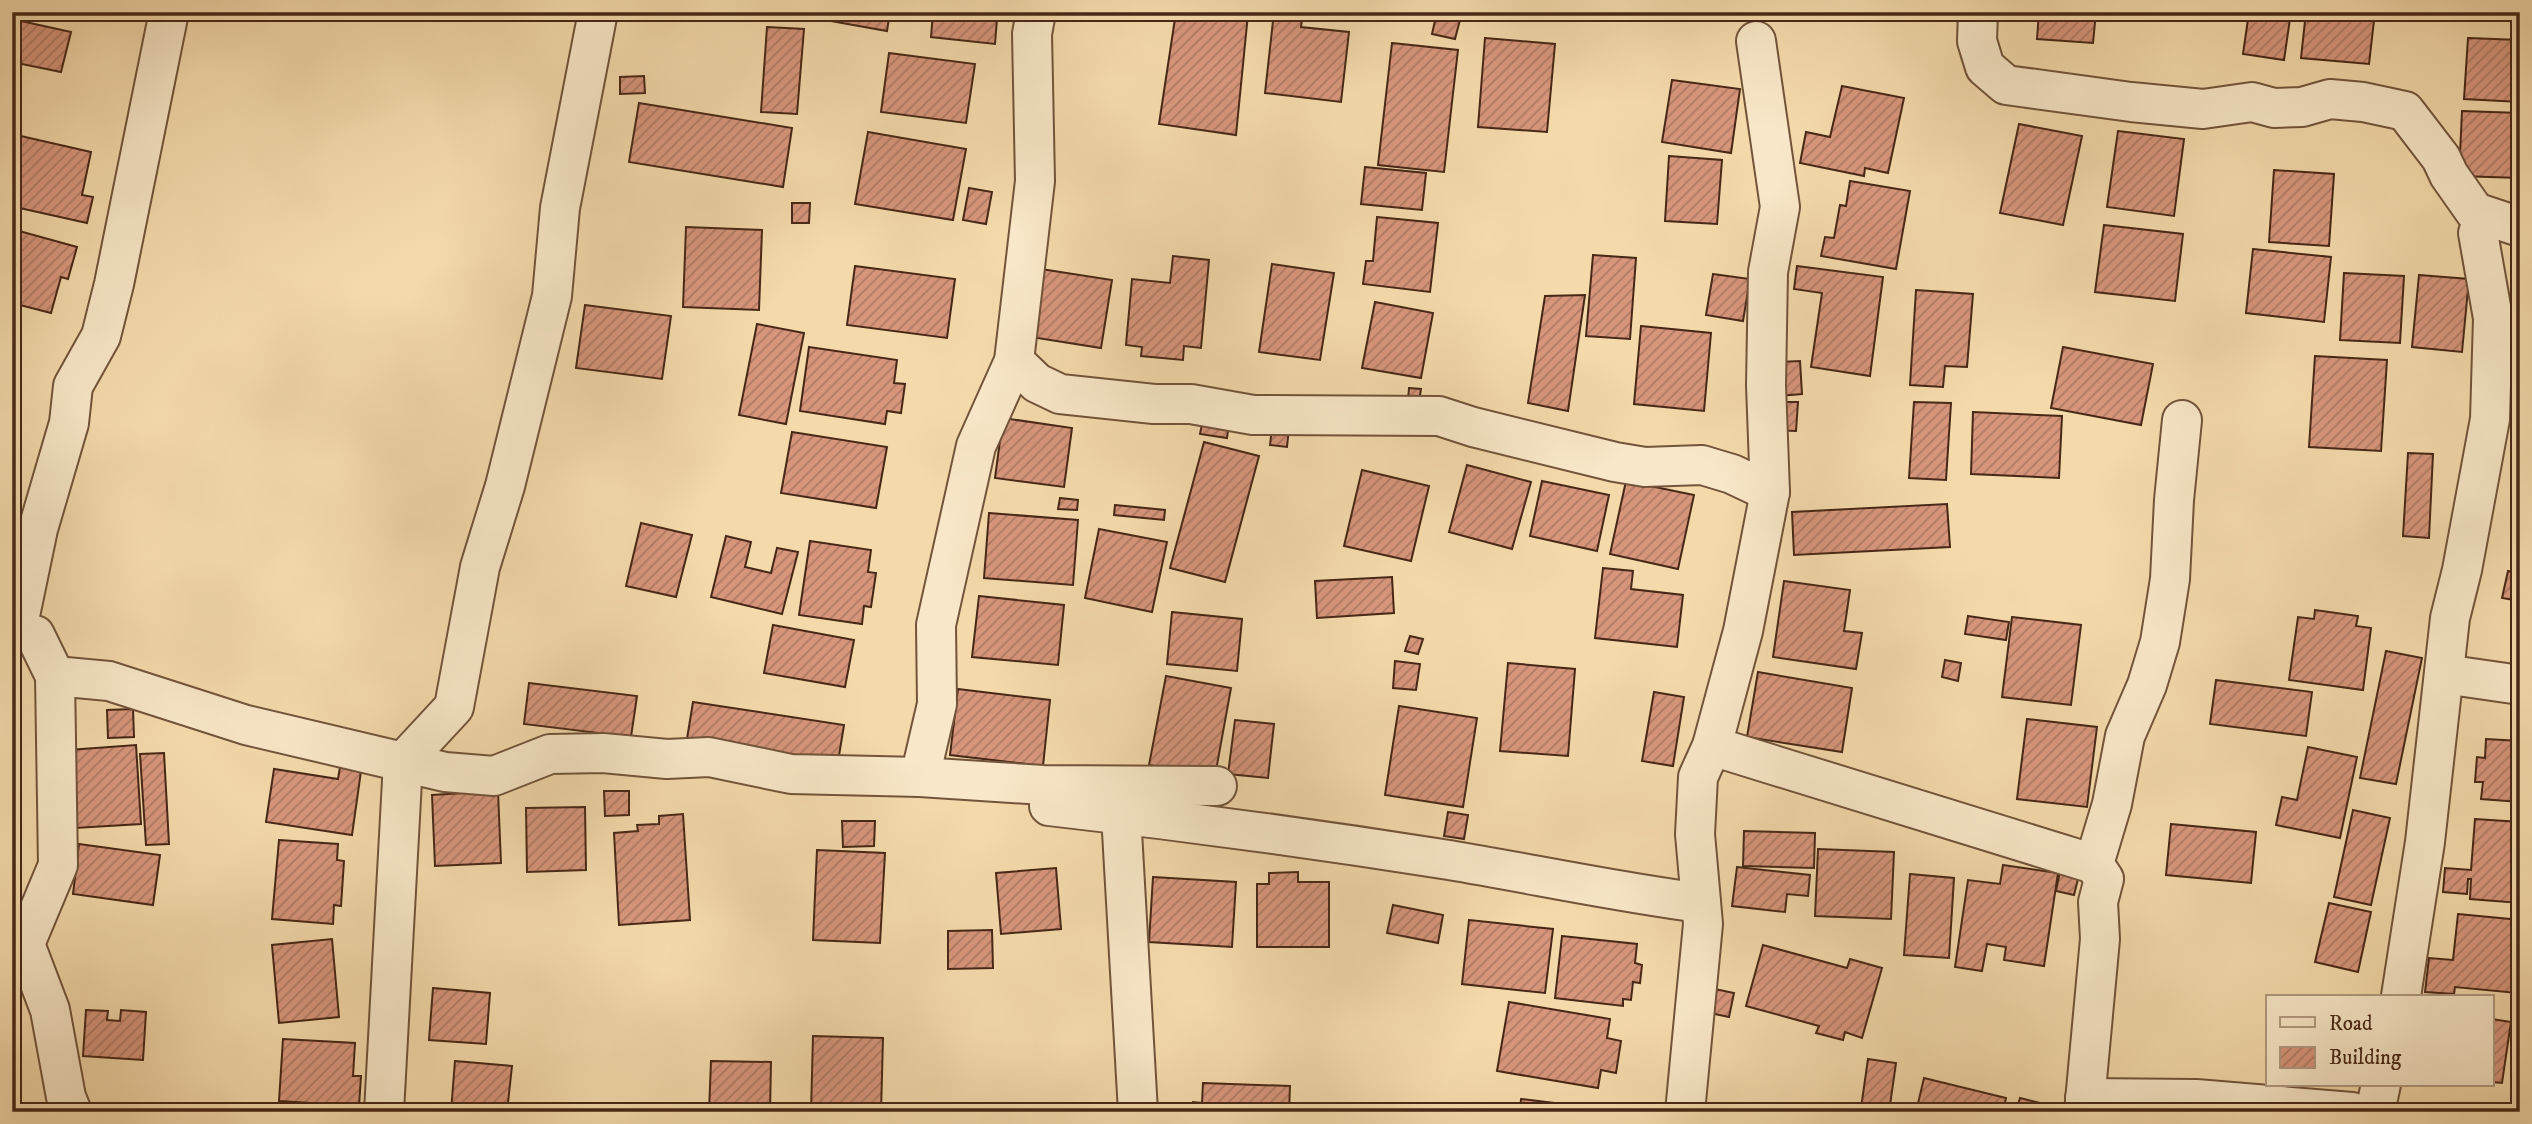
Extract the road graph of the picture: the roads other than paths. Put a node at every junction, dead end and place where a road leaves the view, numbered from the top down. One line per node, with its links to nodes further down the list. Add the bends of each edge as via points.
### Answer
1 (169, 12): 12 (street, via 114,284 101,336 73,386 69,423 38,529 17,630 35,635)
2 (598, 12): 15 (street, via 560,208 552,296 480,567 454,707)
3 (1036, 12): 8 (street, via 1032,34 1035,181)
4 (1978, 12): 6 (street, via 1977,41 1985,67 2006,85 2203,108 2252,102 2274,108 2302,107 2330,99 2405,111 2475,212)
5 (1756, 41): 10 (street, via 1780,207 1768,271)
6 (2520, 227)
7 (2478, 233): 11 (street, via 2493,318 2490,419 2450,618)
8 (1014, 361): 10 (street, via 1037,383 1060,394 1191,404 1253,415 1438,416 1615,462 1645,467 1702,465); 16 (street, via 976,446 936,625 937,704)
9 (2182, 420): 19 (street, via 2170,579 2160,642 2125,736)
10 (1770, 492): 14 (street, via 1743,631)
11 (2444, 674): 13 (street); 21 (street)
12 (55, 676): 15 (street, via 109,681 246,725); 24 (street, via 58,865 25,944 50,1010 65,1097)
13 (2520, 685)
14 (1712, 746): 19 (street); 20 (street, via 1698,777 1695,834)
15 (402, 762): 16 (street, via 494,776 550,754 603,752 667,759 709,757 791,774); 25 (street)
16 (924, 785): 17 (street); 18 (street)
17 (1217, 786)
18 (1121, 814): 20 (street, via 1423,856); 26 (street)
19 (2094, 864): 23 (street, via 2104,879 2098,902 2100,939)
20 (1701, 903): 27 (street, via 1703,924)
21 (2401, 995)
22 (2381, 1086): 29 (street)
23 (2084, 1105): 28 (street, via 2196,1099)
24 (72, 1112)
25 (384, 1112)
26 (1138, 1112)
27 (1685, 1112)
28 (2353, 1112)
29 (2375, 1112)

